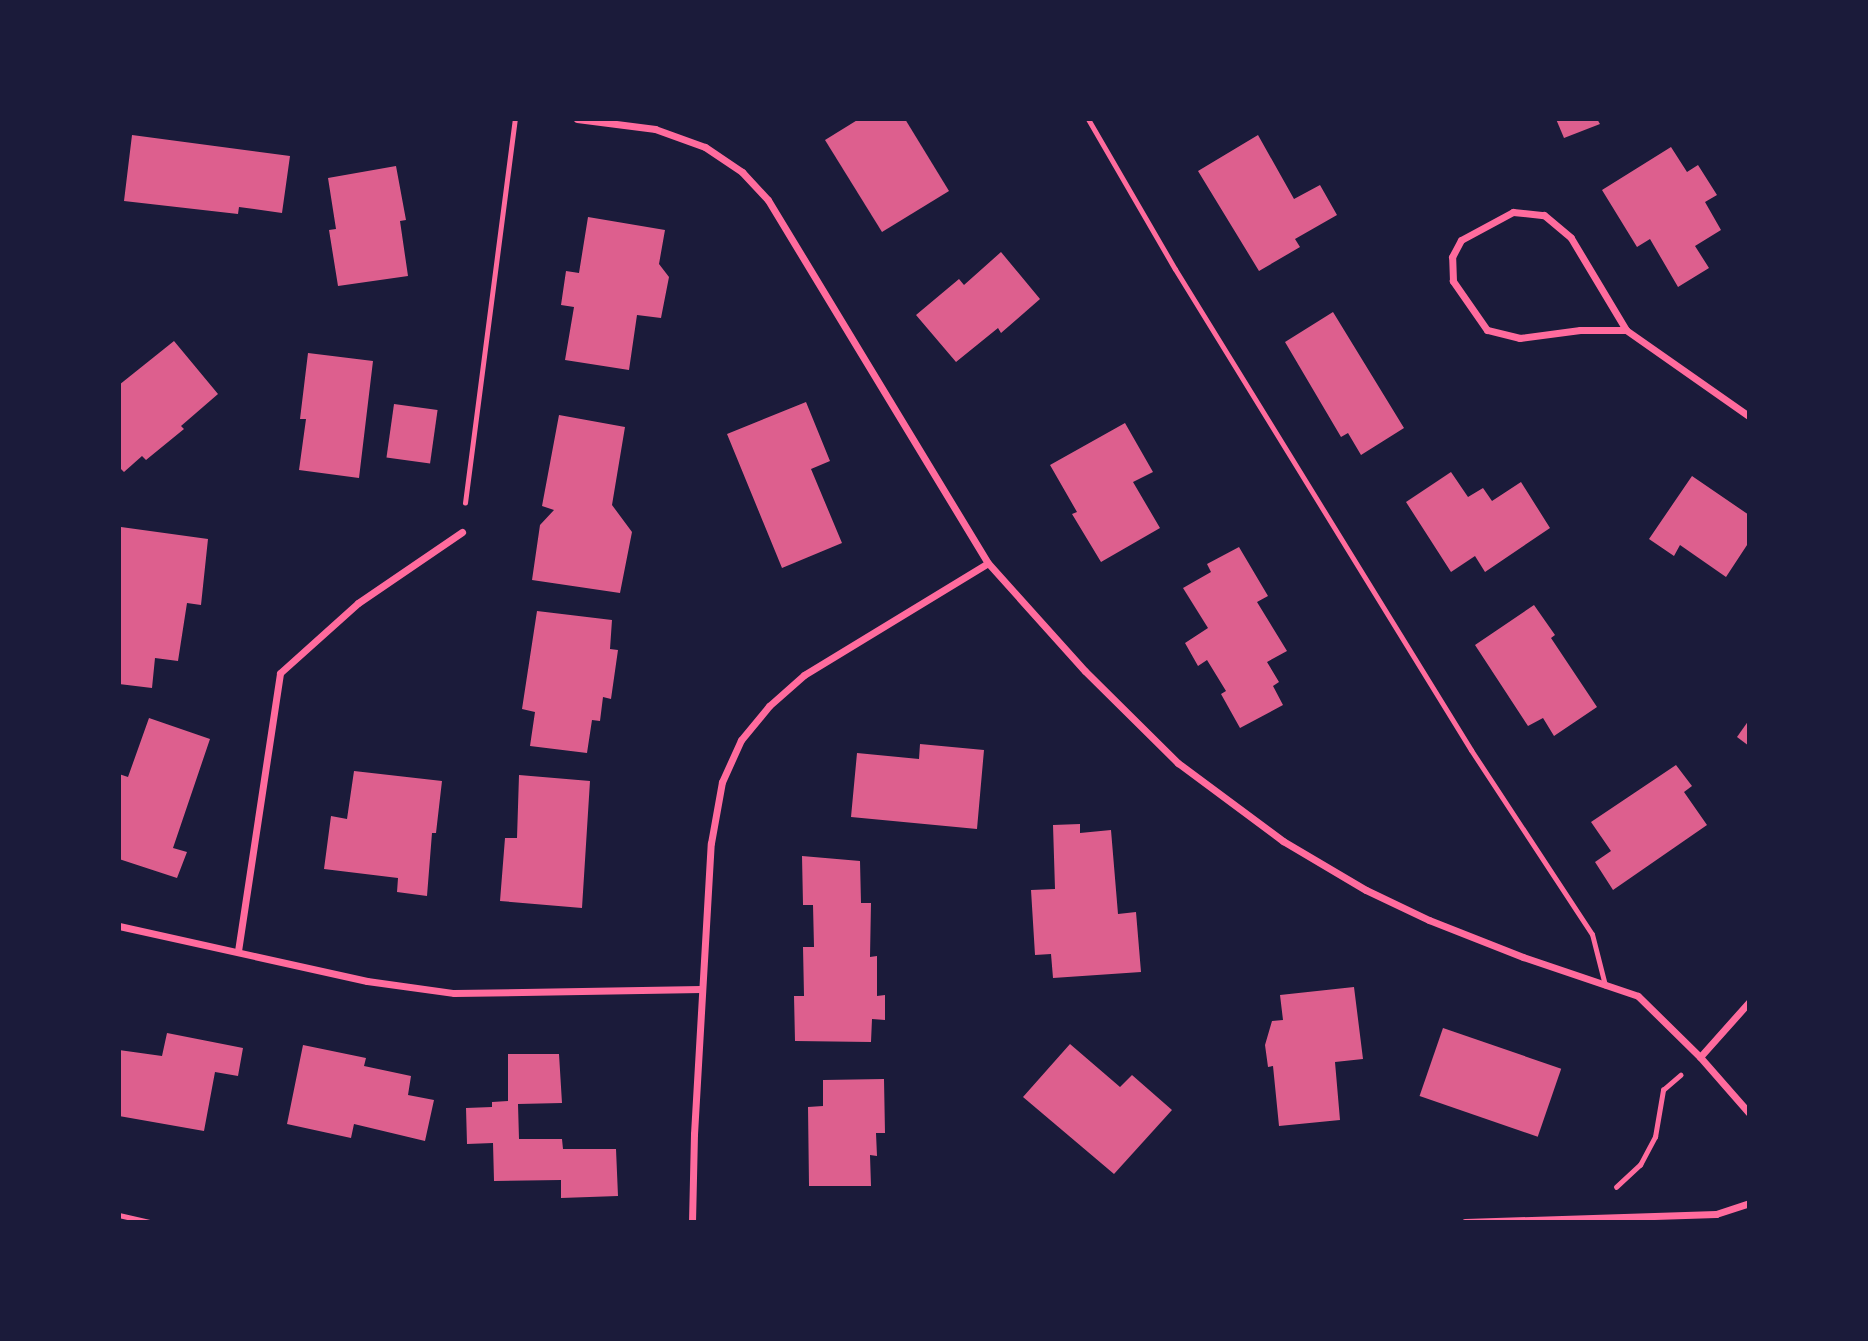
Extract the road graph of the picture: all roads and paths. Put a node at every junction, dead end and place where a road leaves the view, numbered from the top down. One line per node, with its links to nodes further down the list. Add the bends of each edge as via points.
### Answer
1 (515, 119): 6 (path)
2 (577, 119): 7 (street, via 655,130 705,147 742,172 768,200)
3 (1088, 119): 10 (lane, via 1175,269 1464,738 1592,934)
4 (1626, 330): 4 (street, via 1520,338 1487,330 1453,281 1452,257 1461,240 1513,212 1544,215 1571,238); 5 (street)
5 (1749, 416)
6 (462, 532): 9 (street, via 358,603 280,673)
7 (988, 563): 10 (street, via 1085,671 1178,763 1283,841 1366,890 1429,920); 11 (street, via 804,676 769,706 741,740 722,782 712,843)
8 (119, 926): 9 (street)
9 (238, 951): 11 (street, via 367,981 454,993)
10 (1605, 985): 13 (street, via 1637,996)
11 (701, 989): 19 (street)
12 (1749, 1002): 13 (street)
13 (1700, 1058): 14 (street); 17 (path, via 1663,1090 1655,1137 1640,1165 1607,1198)
14 (1749, 1113)
15 (1749, 1203): 17 (street, via 1716,1214)
16 (119, 1215): 18 (path)
17 (1604, 1216): 20 (street)
18 (150, 1222)
19 (692, 1222)
20 (1465, 1222)

